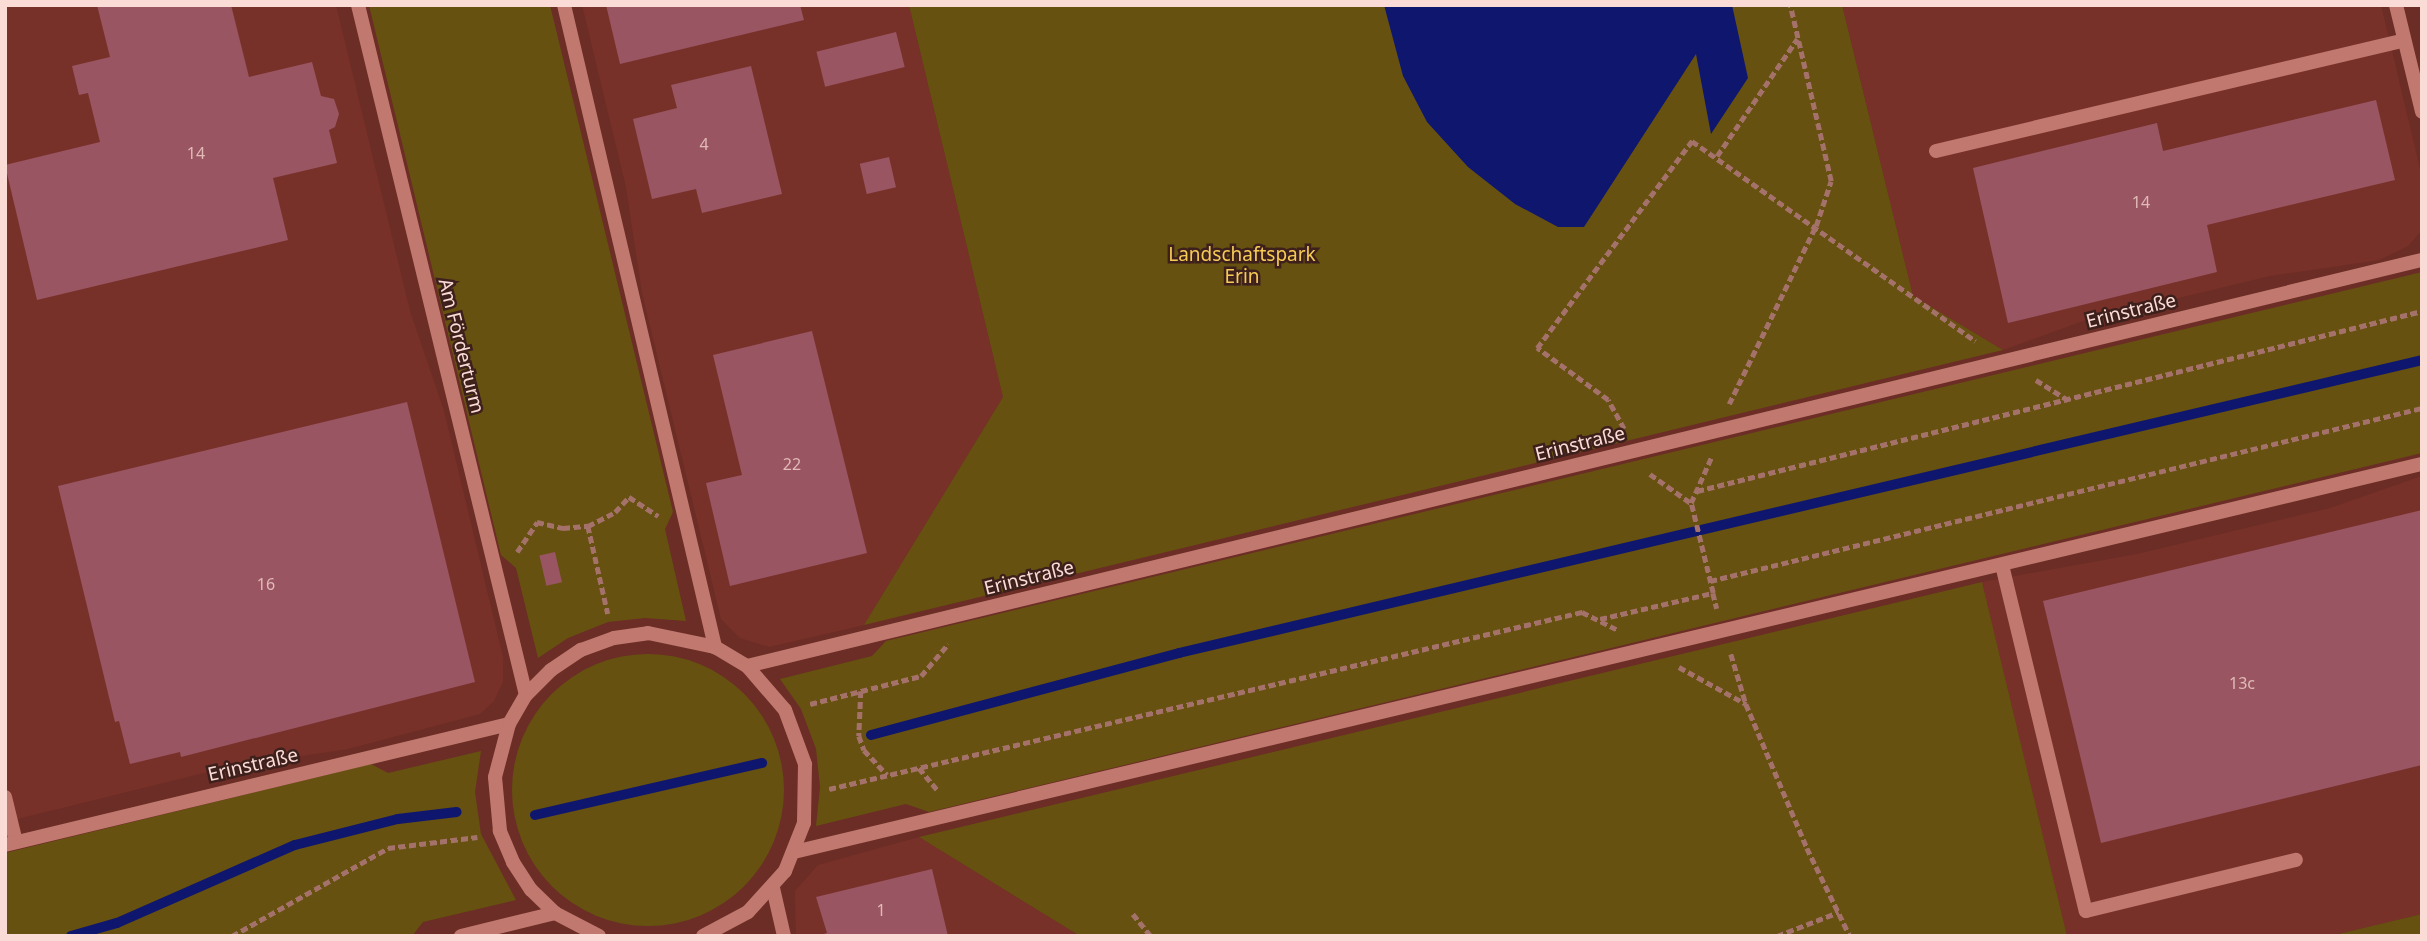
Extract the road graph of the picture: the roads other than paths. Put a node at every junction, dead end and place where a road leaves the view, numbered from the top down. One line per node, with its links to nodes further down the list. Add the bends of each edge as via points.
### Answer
1 (358, 5): 12 (street, Am Förderturm)
2 (564, 5): 10 (street)
3 (2396, 5): 4 (street)
4 (2404, 40): 5 (street); 6 (street)
5 (2422, 112)
6 (1936, 151)
7 (2422, 260): 11 (street, Erinstraße)
8 (2422, 464): 9 (street)
9 (2002, 565): 16 (street); 17 (street, via 2086,911)
10 (715, 647): 11 (street); 12 (street, via 648,633 614,638 581,650 551,670)
11 (747, 666): 16 (street, via 785,710 806,764 807,794)
12 (526, 695): 13 (street)
13 (509, 724): 15 (street, Erinstraße); 19 (street, via 495,776 500,831 525,881)
14 (5, 797): 15 (street)
15 (11, 843)
16 (794, 852): 18 (street)
17 (2296, 860)
18 (773, 888): 23 (street, via 748,912); 24 (street)
19 (555, 913): 20 (street); 21 (street)
20 (581, 932): 22 (street)
21 (461, 936)
22 (599, 936)
23 (703, 936)
24 (784, 936)

